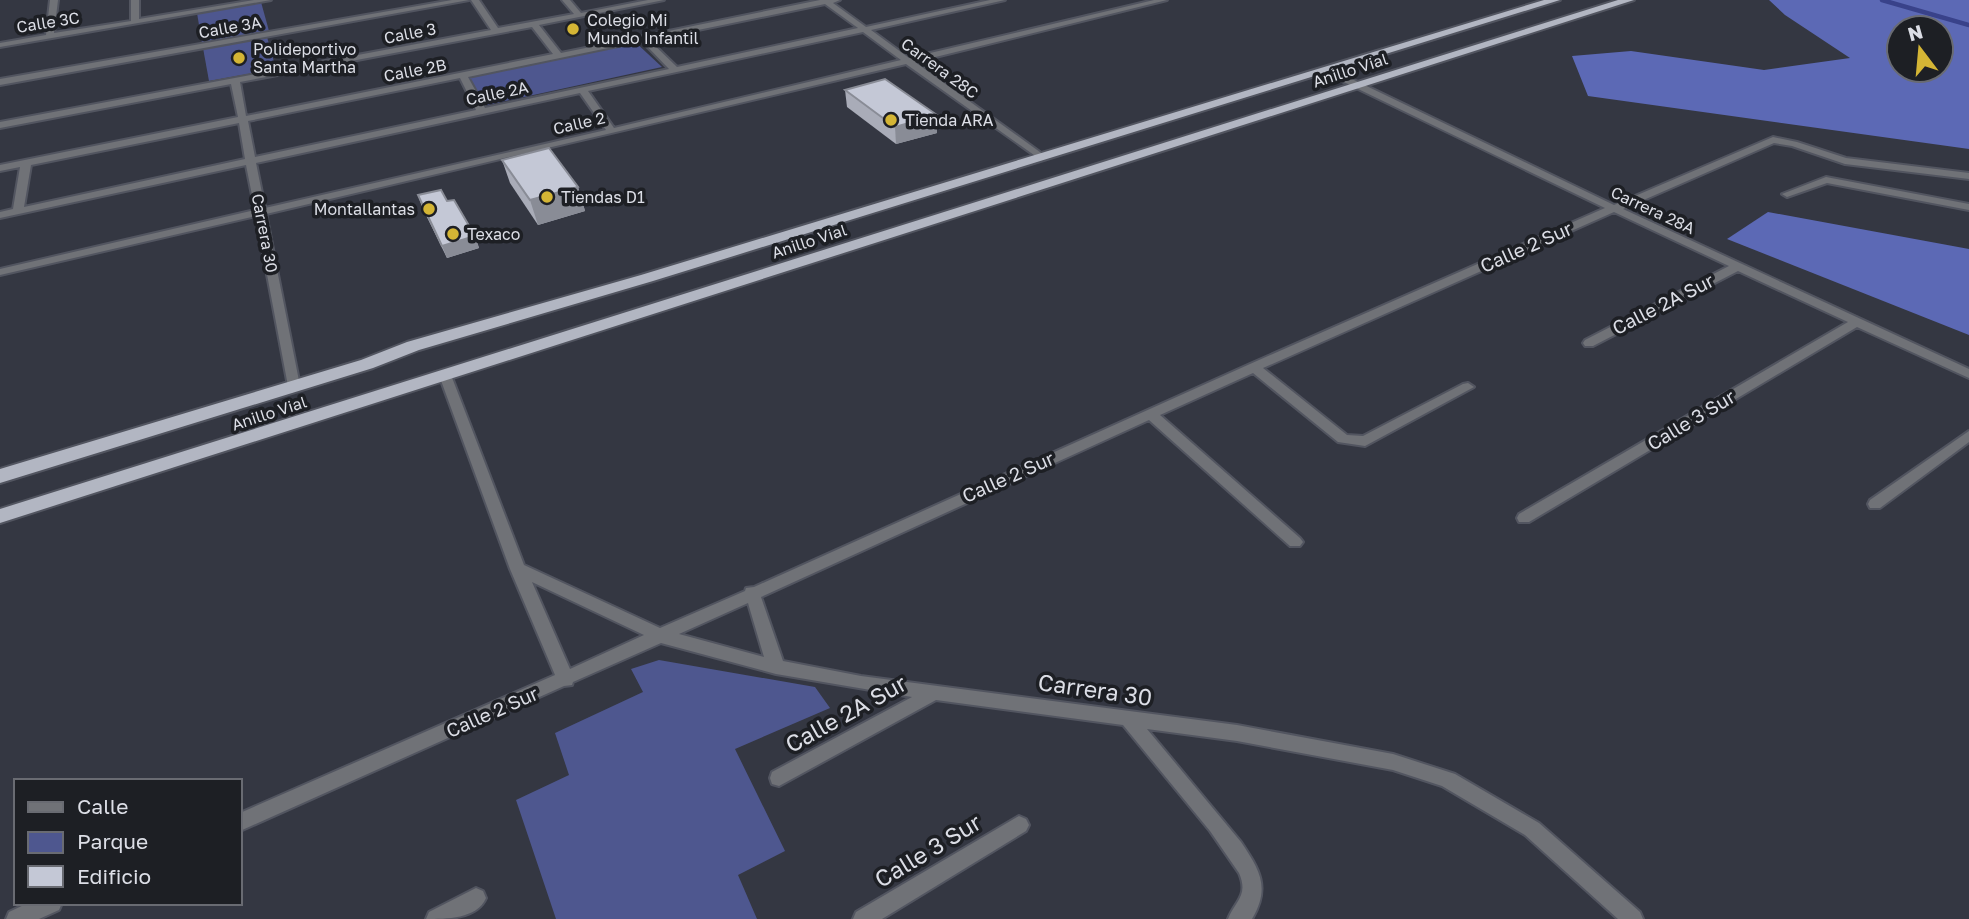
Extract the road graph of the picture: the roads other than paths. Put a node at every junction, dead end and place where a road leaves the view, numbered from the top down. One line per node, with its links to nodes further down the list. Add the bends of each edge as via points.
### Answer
1 (54, 0): 21 (street)
2 (135, 0): 17 (street)
3 (267, 0): 15 (street, Calle 3C)
4 (465, 0): 30 (street, Calle 3A)
5 (475, 0): 20 (street)
6 (566, 0): 16 (street)
7 (660, 0): 12 (street, Calle 3)
8 (1001, 0): 19 (street, Calle 2A)
9 (1163, 0): 14 (street, Calle 2)
10 (1555, 0): 27 (highway, Anillo Vial)
11 (1629, 0): 31 (highway, Anillo Vial)
12 (645, 1): 16 (street, Calle 3)
13 (829, 1): 19 (street, Carrera 28C); 22 (street, Calle 2B)
14 (1142, 2): 25 (street, Calle 2)
15 (220, 4): 17 (street, Calle 3C)
16 (579, 15): 18 (street, Calle 3)
17 (135, 22): 21 (street, Calle 3C)
18 (534, 24): 20 (street, Calle 3); 24 (street)
19 (862, 30): 25 (street, Carrera 28C); 26 (street, Calle 2A)
20 (496, 31): 29 (street, Calle 3)
21 (50, 36): 23 (street, Calle 3C)
22 (644, 38): 24 (street, Calle 2B); 26 (street)
23 (0, 45)
24 (558, 56): 28 (street, Calle 2B)
25 (906, 60): 36 (street, Calle 2); 37 (street, Carrera 28C)
26 (675, 70): 32 (street, Calle 2A)
27 (1326, 70): 31 (street, Carrera 28A); 37 (highway, Anillo Vial)
28 (463, 75): 33 (street); 34 (street, Calle 2B)
29 (235, 80): 34 (street, Carrera 30); 35 (street, Calle 3)
30 (0, 82)
31 (1357, 86): 45 (street, Carrera 28A); 55 (highway, Anillo Vial)
32 (582, 90): 33 (street, Calle 2A); 36 (street)
33 (482, 112): 38 (street, Calle 2A)
34 (243, 119): 38 (street, Carrera 30); 39 (street, Calle 2B)
35 (0, 125)
36 (612, 131): 47 (street, Calle 2)
37 (1041, 157): 56 (highway, Anillo Vial)
38 (250, 162): 46 (street, Calle 2A); 47 (street, Carrera 30)
39 (26, 163): 40 (street, Calle 2B); 46 (street)
40 (0, 168)
41 (1969, 176): 45 (street, Calle 2 Sur, via 1845,161 1773,140)
42 (1787, 194): 44 (street, via 1826,180)
43 (1969, 197): 44 (street)
44 (1964, 206)
45 (1613, 208): 49 (street, Carrera 28A); 53 (street, Calle 2 Sur)
46 (18, 211): 48 (street, Calle 2A)
47 (261, 211): 50 (street, Calle 2); 56 (street, Carrera 30)
48 (0, 215)
49 (1738, 266): 51 (street, Carrera 28A); 52 (street, Calle 2A Sur)
50 (0, 272)
51 (1858, 321): 54 (street, Carrera 28A); 63 (street, Calle 3 Sur)
52 (1589, 343)
53 (1254, 367): 57 (street, via 1343,439 1354,442 1365,441); 58 (street, Calle 2 Sur)
54 (1969, 374)
55 (445, 375): 62 (highway, Anillo Vial); 65 (street)
56 (294, 386): 60 (highway, Anillo Vial)
57 (1468, 387)
58 (1150, 414): 64 (street); 66 (street, Calle 2 Sur)
59 (1969, 435): 61 (street)
60 (0, 476)
61 (1875, 503)
62 (0, 516)
63 (1524, 518)
64 (1295, 542)
65 (518, 569): 67 (street, Carrera 30); 69 (street)
66 (752, 592): 67 (street, Calle 2 Sur); 68 (street)
67 (661, 636): 68 (street, Carrera 30); 69 (street, Calle 2 Sur)
68 (776, 667): 70 (street, Carrera 30)
69 (566, 680): 73 (street, Calle 2 Sur)
70 (936, 692): 71 (street, Carrera 30); 72 (street, Calle 2A Sur)
71 (1128, 719): 80 (street, via 1236,851 1252,879 1252,896); 81 (street, Carrera 30, via 1367,757 1448,780 1532,829)
72 (779, 778)
73 (242, 821)
74 (1019, 825): 79 (street, Calle 3 Sur)
75 (476, 898): 78 (street)
76 (48, 905): 77 (street)
77 (16, 919)
78 (436, 919)
79 (863, 919)
80 (1238, 919)
81 (1633, 919)

